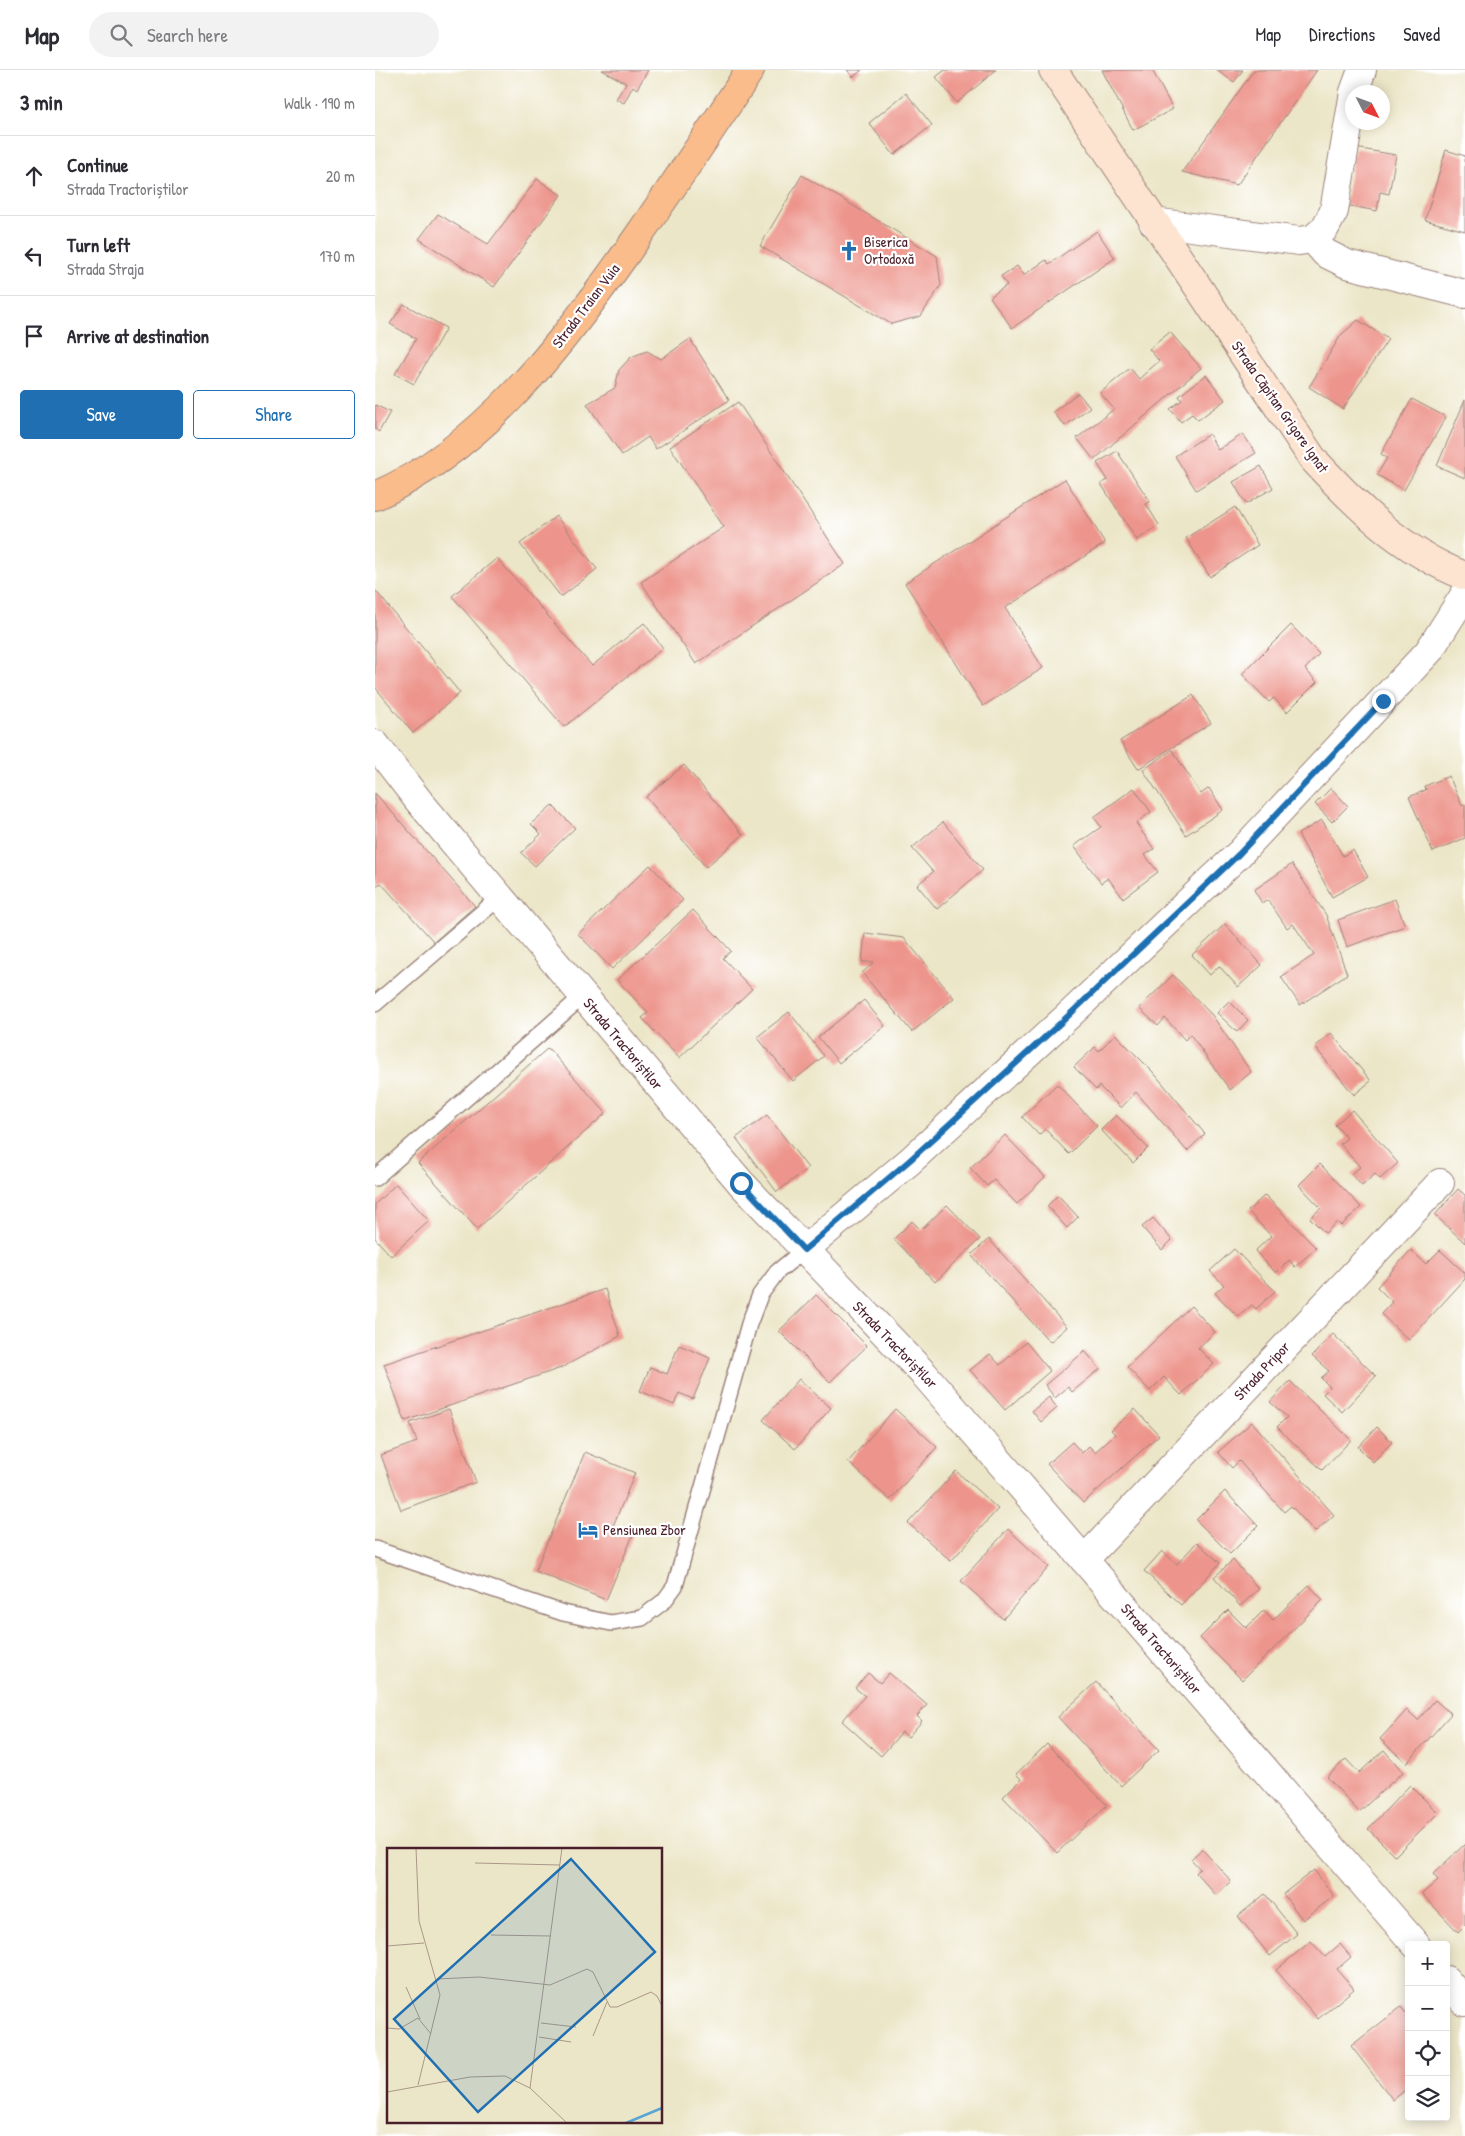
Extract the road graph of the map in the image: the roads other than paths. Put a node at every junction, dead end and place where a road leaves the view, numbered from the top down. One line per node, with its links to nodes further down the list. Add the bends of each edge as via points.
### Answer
1 (750, 70): 9 (main road, Strada Traian Vuia, via 647,224 540,366 499,409 450,452)
2 (1053, 70): 6 (main road, Strada Căpitan Grigore Ignat)
3 (1362, 70): 4 (street)
4 (1357, 85)
5 (1347, 130): 7 (street, via 1333,211 1325,228)
6 (1153, 222): 7 (street, via 1299,241); 10 (main road, Strada Căpitan Grigore Ignat, via 1313,459 1351,500 1383,527 1416,552)
7 (1313, 239): 8 (street, via 1325,253 1347,264)
8 (1465, 294)
9 (375, 496)
10 (1465, 576)
11 (1465, 594): 18 (street, via 1429,651 1239,854 939,1134)
12 (375, 744): 13 (street, Strada Tractoriștilor, via 417,800)
13 (500, 897): 14 (street, Strada Tractoriștilor); 15 (lane)
14 (583, 996): 16 (lane); 18 (street, Strada Tractoriștilor, via 741,1183)
15 (375, 1004)
16 (375, 1178)
17 (1440, 1183): 20 (street, Strada Pripor)
18 (804, 1250): 19 (lane, via 777,1272 760,1295 675,1586 664,1601 642,1618 611,1623 563,1613); 20 (street, Strada Tractoriștilor, via 924,1374)
19 (375, 1549)
20 (1084, 1560): 21 (street, Strada Tractoriștilor)
21 (1413, 1941)
22 (1450, 1985): 23 (street)
23 (1465, 2002)

